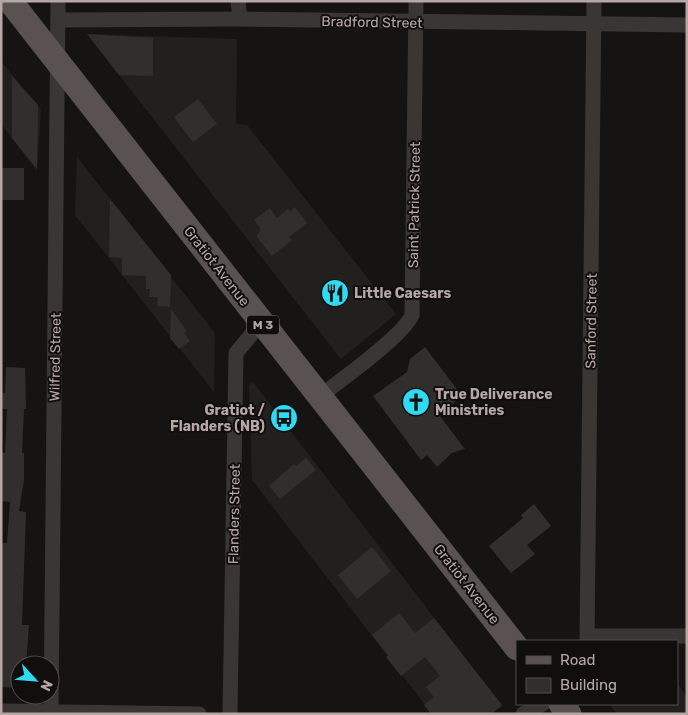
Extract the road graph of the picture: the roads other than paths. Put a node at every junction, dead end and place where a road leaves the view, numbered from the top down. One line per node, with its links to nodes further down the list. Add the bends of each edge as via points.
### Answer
1 (10, 1): 11 (main road, Gratiot Avenue / M 3)
2 (58, 1): 7 (street, Wilfred Street)
3 (238, 1): 6 (street)
4 (416, 1): 8 (street, Saint Patrick Street)
5 (594, 1): 9 (street, Sanford Street)
6 (240, 19): 7 (street, Bradford Street); 8 (street, Bradford Street)
7 (58, 20): 11 (street, Wilfred Street)
8 (416, 22): 9 (street, Bradford Street); 13 (street, Saint Patrick Street, via 412,315 406,326)
9 (594, 24): 10 (street, Bradford Street); 15 (street, Sanford Street)
10 (687, 25)
11 (58, 62): 12 (main road, Gratiot Avenue / M 3); 19 (street, Wilfred Street)
12 (261, 323): 13 (main road, Gratiot Avenue / M 3); 21 (street, Flanders Street, via 236,353)
13 (320, 396): 16 (main road, Gratiot Avenue / M 3)
14 (687, 636): 15 (street)
15 (588, 638)
16 (516, 647)
17 (541, 705): 22 (street)
18 (1, 711): 19 (street)
19 (52, 713): 20 (street)
20 (199, 714)
21 (230, 714)
22 (523, 714)

